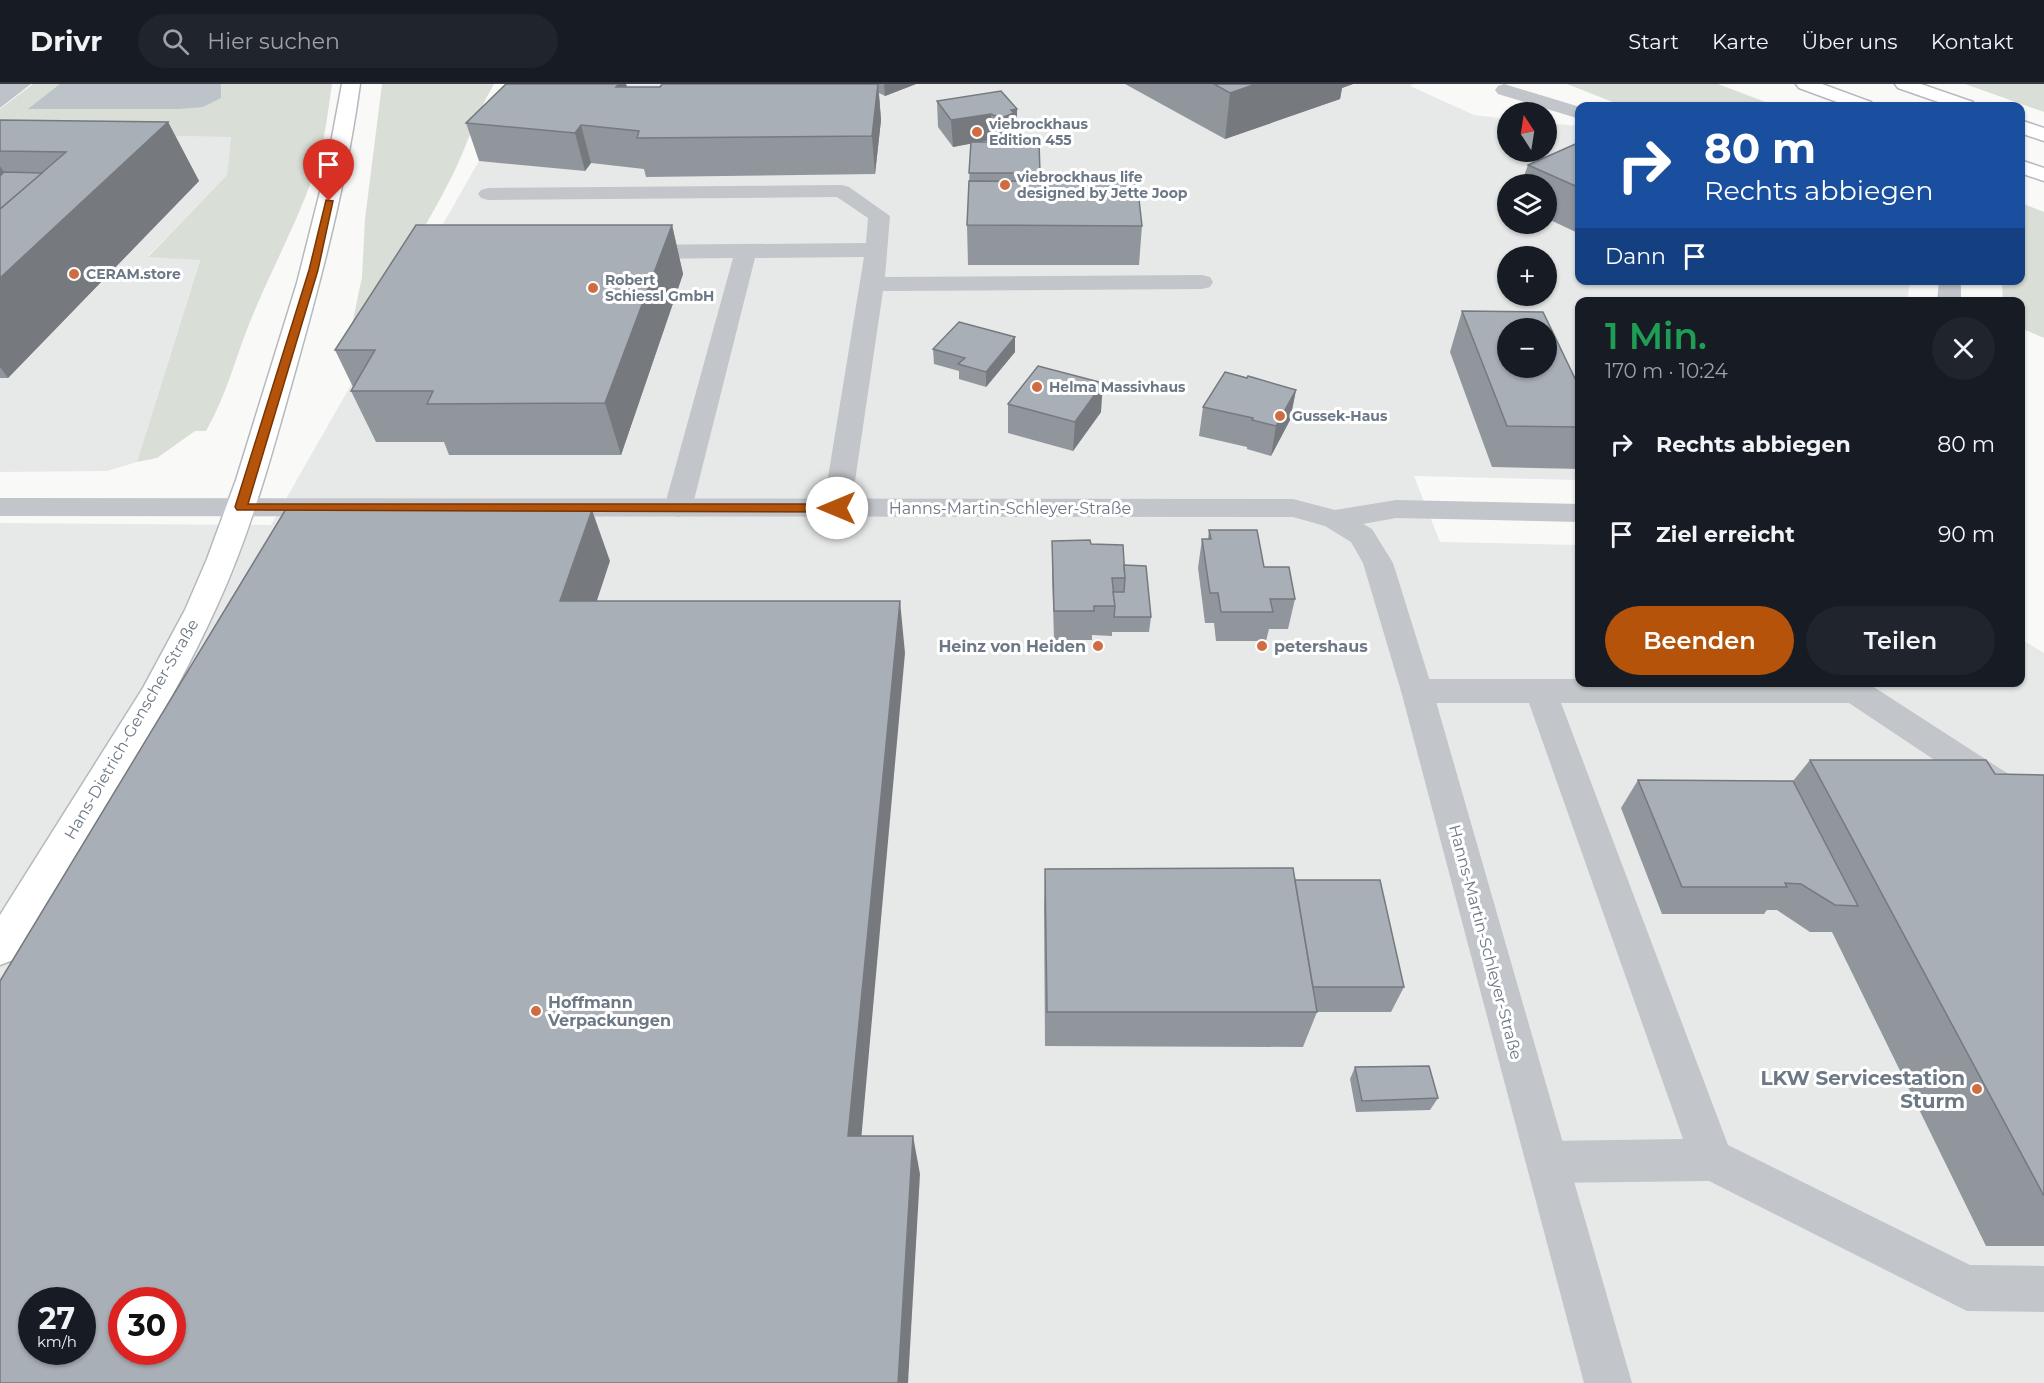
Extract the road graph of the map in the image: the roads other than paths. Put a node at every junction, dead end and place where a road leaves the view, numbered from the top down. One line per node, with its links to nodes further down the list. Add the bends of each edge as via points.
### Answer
1 (351, 84): 19 (main road, Hans-Dietrich-Genscher-Straße, via 345,133 313,270)
2 (1804, 84): 5 (main road)
3 (1904, 84): 6 (main road)
4 (1504, 90): 7 (street)
5 (1853, 102)
6 (1955, 102)
7 (1575, 111)
8 (2025, 128): 9 (main road)
9 (2044, 135)
10 (2025, 168): 11 (main road)
11 (2044, 175)
12 (488, 194): 13 (street, via 842,191 879,216)
13 (877, 250): 14 (street); 17 (street)
14 (746, 251): 15 (street); 20 (street)
15 (608, 252)
16 (1202, 282): 17 (street)
17 (873, 284): 21 (street)
18 (0, 507): 19 (street, Hanns-Martin-Schleyer-Straße)
19 (241, 507): 20 (street, Hanns-Martin-Schleyer-Straße); 27 (main road, Hans-Dietrich-Genscher-Straße, via 200,609 135,728)
20 (678, 508): 21 (street, Hanns-Martin-Schleyer-Straße)
21 (837, 508): 23 (street, Hanns-Martin-Schleyer-Straße, via 1293,508)
22 (1575, 513): 23 (street, Hanns-Martin-Schleyer-Straße, via 1396,509)
23 (1335, 519): 24 (street, Hanns-Martin-Schleyer-Straße, via 1362,536 1378,563)
24 (1417, 691): 25 (street); 29 (street, Hanns-Martin-Schleyer-Straße)
25 (1541, 691): 26 (street, via 1856,691); 28 (street)
26 (2044, 815)
27 (0, 948)
28 (1712, 1160): 29 (street); 30 (street, via 1967,1288)
29 (1547, 1162): 31 (street, Hanns-Martin-Schleyer-Straße)
30 (2044, 1288)
31 (1608, 1383)

